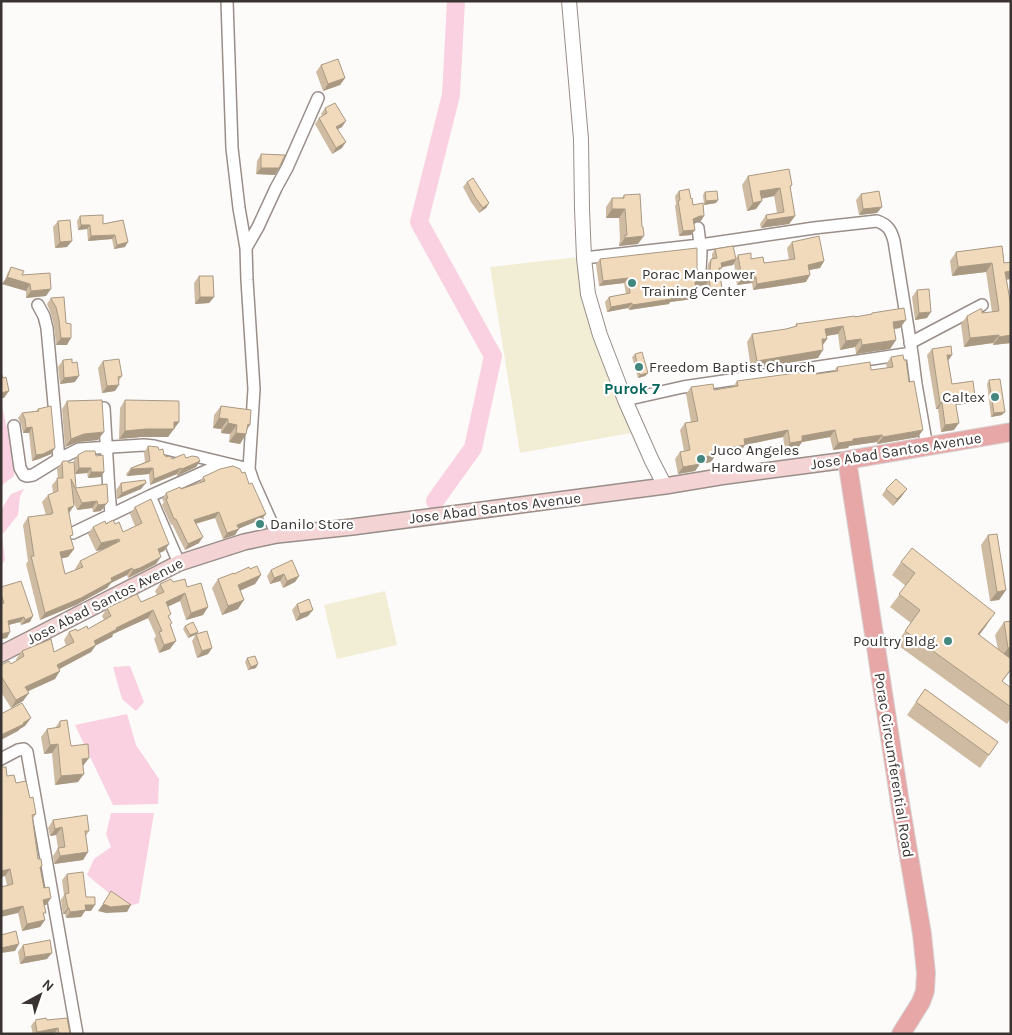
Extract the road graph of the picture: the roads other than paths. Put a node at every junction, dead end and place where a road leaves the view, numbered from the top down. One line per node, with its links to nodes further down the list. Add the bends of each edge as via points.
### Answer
1 (227, 1): 6 (street, via 232,148)
2 (570, 1): 7 (street, via 581,139)
3 (318, 98): 6 (street)
4 (698, 228): 5 (street)
5 (700, 245): 7 (street); 8 (street); 11 (street, via 861,222 884,223 891,230 894,241)
6 (246, 248): 21 (street, via 254,389)
7 (584, 258): 12 (street, via 590,305)
8 (700, 271)
9 (982, 304): 11 (street)
10 (38, 305): 18 (street, via 47,328)
11 (911, 348): 12 (street); 16 (street)
12 (625, 400): 22 (street)
13 (104, 408): 17 (street)
14 (14, 426): 18 (street, via 20,468 24,475 30,476)
15 (1011, 432): 16 (main road, Jose Abad Santos Avenue)
16 (927, 447): 19 (main road, Jose Abad Santos Avenue)
17 (107, 448): 18 (street, via 79,448); 20 (street, via 149,445); 24 (street)
18 (59, 459)
19 (847, 460): 22 (main road, Jose Abad Santos Avenue); 31 (main road, Porac Circumferential Road, via 926,973 921,1002)
20 (224, 463): 21 (street); 23 (street)
21 (249, 469): 26 (street)
22 (665, 486): 26 (main road, Jose Abad Santos Avenue)
23 (150, 496): 24 (street); 27 (street)
24 (112, 515): 25 (street)
25 (73, 534)
26 (277, 535): 27 (main road, Jose Abad Santos Avenue)
27 (178, 563): 28 (main road, Jose Abad Santos Avenue)
28 (1, 654)
29 (1, 759): 30 (street, via 18,750 27,752)
30 (77, 1034)
31 (901, 1034)

